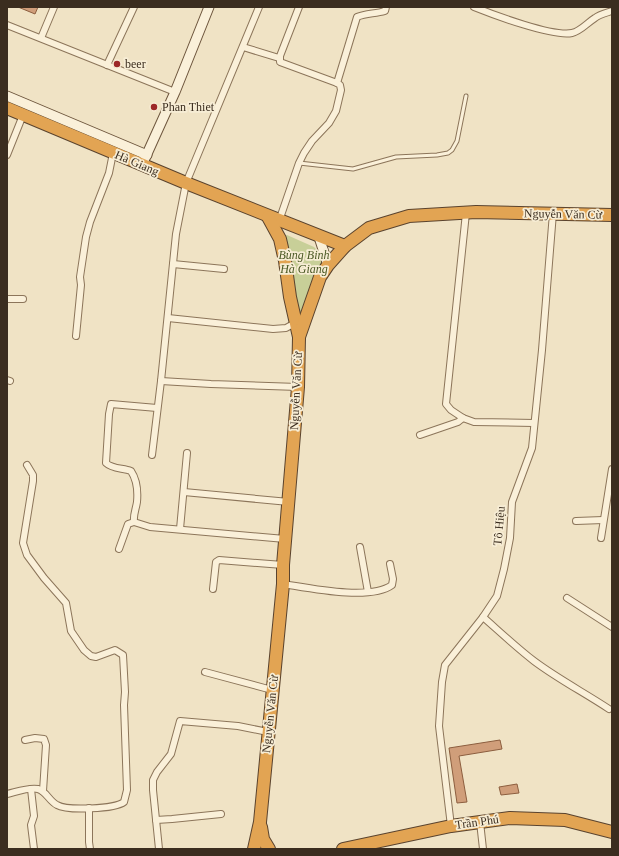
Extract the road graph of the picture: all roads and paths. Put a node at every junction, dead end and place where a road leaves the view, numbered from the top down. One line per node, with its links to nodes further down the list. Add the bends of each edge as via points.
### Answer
1 (54, 7): 10 (street)
2 (134, 7): 13 (street)
3 (209, 7): 15 (street)
4 (260, 7): 11 (street)
5 (299, 7): 12 (street)
6 (386, 7): 14 (street, via 385,11 357,17)
7 (474, 7): 8 (street, via 529,26 566,34 577,32 593,19)
8 (612, 11)
9 (7, 25): 10 (street)
10 (41, 38): 13 (street)
11 (243, 47): 12 (street); 24 (street)
12 (279, 58): 14 (street, via 282,63)
13 (107, 65): 15 (street)
14 (337, 83): 23 (street, via 341,90 336,111)
15 (175, 92): 22 (street)
16 (7, 96): 22 (street, Hà Giang)
17 (466, 96): 23 (lane, via 457,141 448,153 396,157 353,169)
18 (7, 108): 19 (highway, Hà Giang)
19 (23, 115): 20 (highway, Hà Giang); 21 (street)
20 (113, 153): 22 (highway, Hà Giang); 38 (street, via 86,237)
21 (7, 155)
22 (144, 160): 24 (highway, Hà Giang)
23 (299, 163): 28 (street)
24 (186, 183): 28 (highway, Hà Giang); 31 (street)
25 (466, 213): 26 (highway, Nguyễn Văn Cừ); 30 (highway, Nguyễn Văn Cừ, via 409,216 370,228); 43 (street, via 446,401 448,407)
26 (553, 213): 27 (highway, Nguyễn Văn Cừ); 44 (street, Tô Hiệu)
27 (612, 214)
28 (274, 219): 29 (highway, Hà Giang); 37 (highway, via 285,261)
29 (319, 237): 30 (highway, Hà Giang); 32 (street)
30 (345, 246): 32 (highway, Nguyễn Văn Cừ)
31 (173, 264): 33 (street); 36 (street)
32 (328, 265): 39 (highway, Nguyễn Văn Cừ, via 320,277)
33 (224, 269)
34 (7, 299): 35 (street)
35 (23, 299)
36 (168, 318): 37 (street, via 273,329); 40 (street)
37 (295, 324): 39 (highway)
38 (76, 336)
39 (299, 337): 41 (highway, Nguyễn Văn Cừ)
40 (161, 381): 41 (street); 42 (street)
41 (298, 387): 51 (highway, Nguyễn Văn Cừ)
42 (157, 408): 47 (street); 54 (street, via 111,404 106,463 131,471 134,475 137,502)
43 (463, 418): 44 (street, via 474,422); 45 (street)
44 (534, 423): 66 (street, Tô Hiệu, via 532,448 512,502 510,538 503,576 497,596)
45 (420, 435)
46 (187, 453): 50 (street)
47 (152, 455)
48 (27, 465): 76 (street, via 33,475 33,481 23,543 27,555 66,603 71,631 84,650 96,657 115,650 123,655 126,798 121,805)
49 (612, 469): 52 (street)
50 (184, 492): 51 (street); 55 (street)
51 (289, 502): 57 (highway, Nguyễn Văn Cừ)
52 (603, 520): 53 (street); 56 (street)
53 (576, 521)
54 (134, 522): 55 (street, via 150,527); 59 (street, via 128,524)
55 (180, 530): 57 (street)
56 (601, 538)
57 (285, 539): 61 (highway, Nguyễn Văn Cừ)
58 (360, 547): 64 (street)
59 (119, 549)
60 (390, 564): 64 (street, via 392,585)
61 (283, 565): 62 (highway, Nguyễn Văn Cừ); 63 (street, via 219,560 216,562)
62 (283, 584): 64 (street, via 330,592); 69 (highway, Nguyễn Văn Cừ)
63 (213, 589)
64 (368, 592)
65 (567, 598): 67 (street)
66 (483, 617): 70 (street, via 534,661); 81 (street, Tô Hiệu, via 445,665 442,682 440,726)
67 (612, 627)
68 (205, 672): 69 (street)
69 (272, 690): 71 (highway, Nguyễn Văn Cừ)
70 (609, 709)
71 (268, 732): 78 (street, via 238,726 180,721 171,754 154,780); 79 (highway, Nguyễn Văn Cừ)
72 (25, 740): 74 (street, via 44,739 46,745)
73 (31, 789): 74 (street); 75 (street); 83 (street)
74 (43, 791): 76 (street, via 51,802 58,806)
75 (7, 794)
76 (89, 808): 84 (street)
77 (222, 814): 78 (street)
78 (156, 820): 85 (street)
79 (260, 822): 86 (highway, Nguyễn Văn Cừ); 87 (highway, Nguyễn Văn Cừ, via 263,839)
80 (480, 822): 81 (highway, Trần Phú); 82 (highway, Trần Phú, via 510,818 565,820); 89 (street)
81 (451, 826): 88 (highway, Trần Phú)
82 (612, 832)
83 (34, 849)
84 (90, 849)
85 (159, 849)
86 (254, 849)
87 (269, 849)
88 (343, 849)
89 (483, 849)

